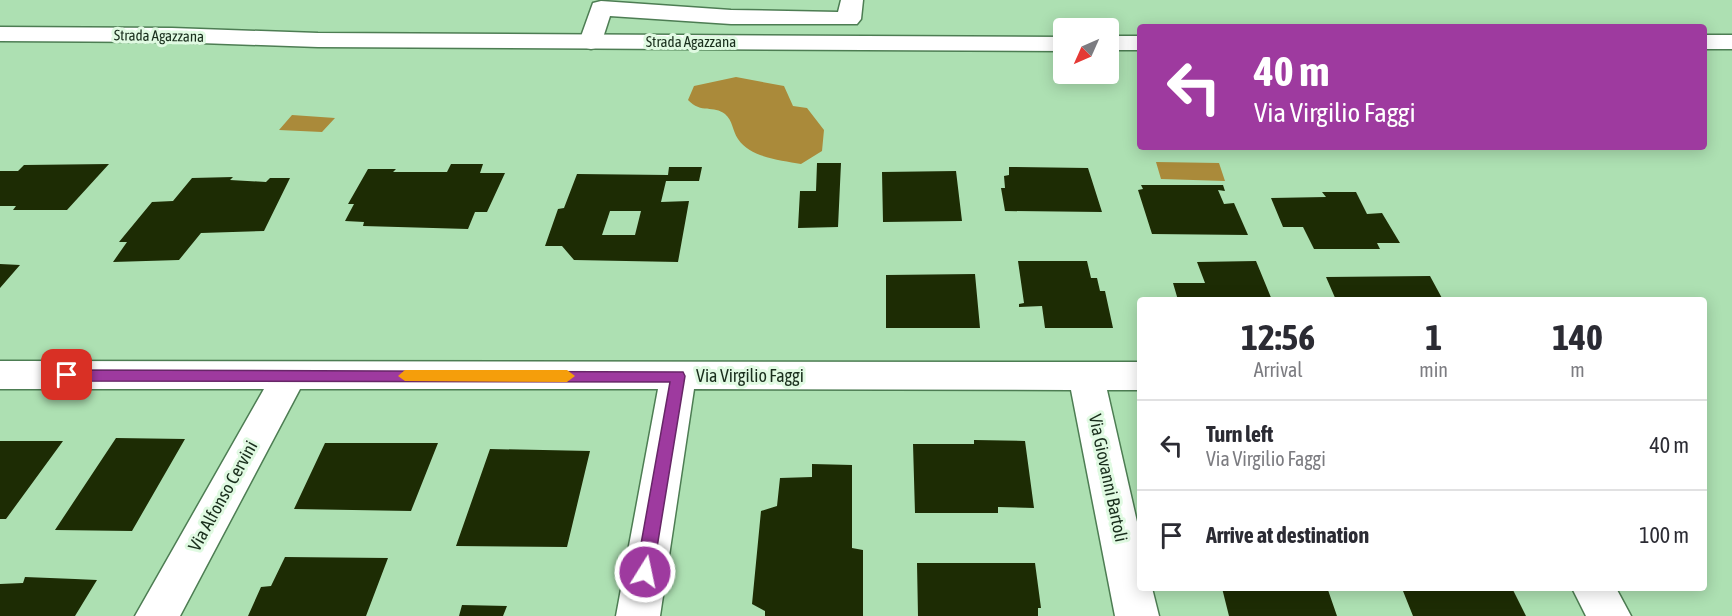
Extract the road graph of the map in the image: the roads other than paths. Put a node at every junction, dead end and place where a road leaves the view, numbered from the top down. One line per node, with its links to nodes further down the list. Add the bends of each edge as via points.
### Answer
1 (852, 0): 4 (street, via 849,19 731,17 601,8)
2 (0, 34): 3 (street, Strada Agazzana)
3 (318, 40): 4 (street, Strada Agazzana); 10 (street, Strada Agazzana)
4 (591, 42): 8 (street, Strada Agazzana)
5 (1707, 42): 6 (street)
6 (1732, 42)
7 (1137, 43): 9 (street)
8 (1053, 44)
9 (1119, 44)
10 (0, 46)
11 (0, 375): 12 (street, Via Virgilio Faggi)
12 (289, 376): 13 (street, Via Virgilio Faggi); 17 (street, Via Alfonso Cervini)
13 (678, 376): 14 (street, Via Virgilio Faggi); 18 (street)
14 (1086, 376): 15 (street, Via Virgilio Faggi); 19 (street, Via Giovanni Bartoli)
15 (1137, 376)
16 (1595, 591): 20 (street)
17 (157, 616)
18 (638, 616)
19 (1137, 616)
20 (1609, 616)

